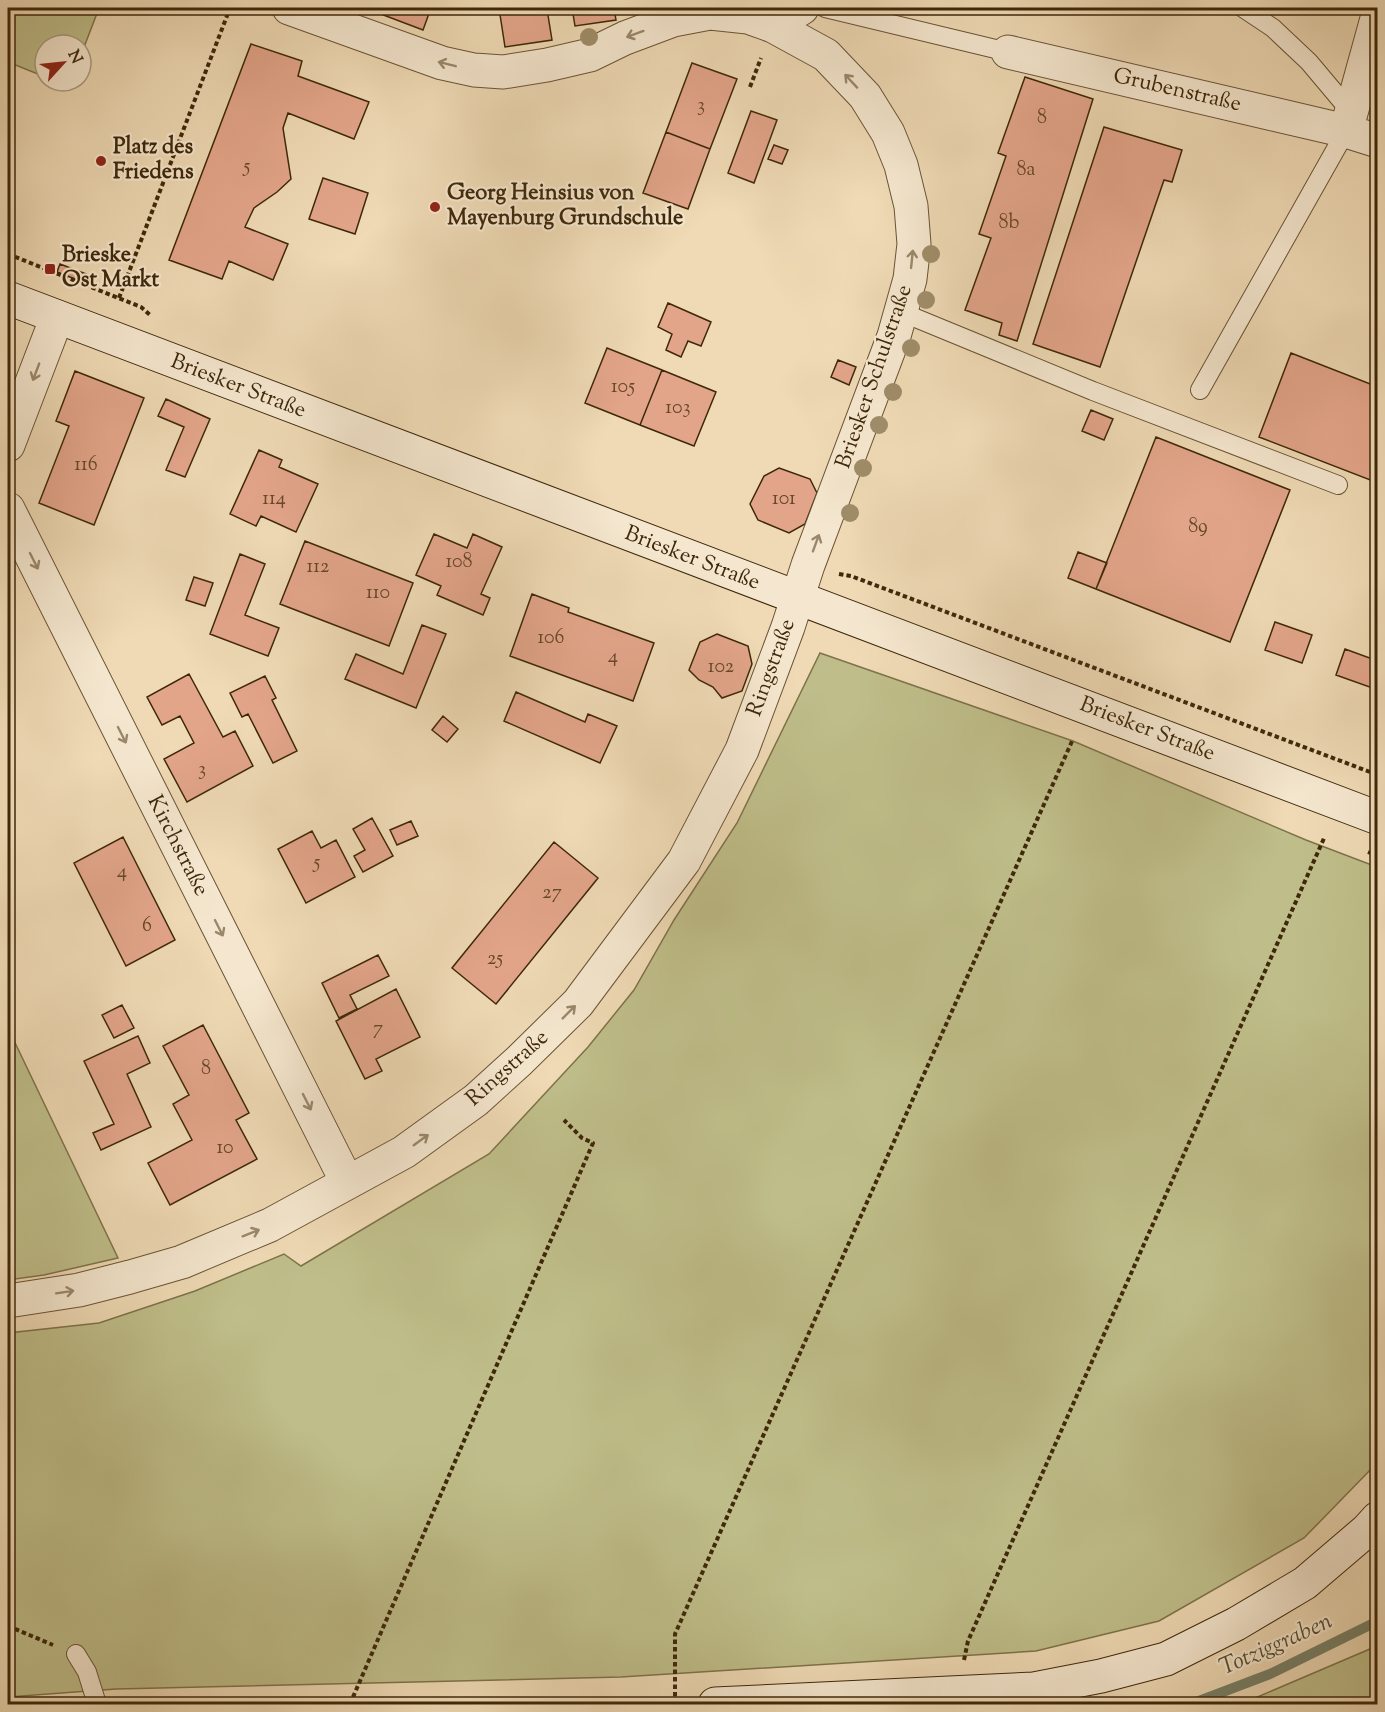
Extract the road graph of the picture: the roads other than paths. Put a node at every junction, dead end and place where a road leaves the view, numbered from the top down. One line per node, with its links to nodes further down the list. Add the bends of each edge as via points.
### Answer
1 (289, 8): 6 (street, Briesker Schulstraße, one-way to 1, via 748,17 710,13 673,20 590,55 503,72 442,63)
2 (801, 8): 6 (street)
3 (825, 8): 7 (lane)
4 (1243, 8): 8 (lane, via 1273,28 1309,62)
5 (1377, 15): 8 (street)
6 (773, 26): 11 (street, Briesker Schulstraße, one-way to 6, via 914,244 911,206 888,133 865,96 826,55)
7 (1008, 52): 8 (street, Grubenstraße)
8 (1349, 121): 9 (street, Grubenstraße); 13 (lane)
9 (1377, 141)
10 (8, 298): 12 (street, Briesker Straße)
11 (901, 312): 15 (lane); 17 (street, Briesker Schulstraße, one-way to 11)
12 (57, 317): 14 (street, one-way to 14); 17 (street, Briesker Straße)
13 (1200, 390)
14 (8, 445)
15 (1338, 485)
16 (8, 509): 19 (street, Kirchstraße, one-way to 19)
17 (796, 598): 18 (street, Briesker Straße); 19 (street, Ringstraße, one-way to 17, via 404,1152 476,1100 578,1003 684,861 742,750)
18 (1377, 818)
19 (347, 1182): 20 (street, Ringstraße, one-way to 19, via 79,1290 182,1262 270,1225)
20 (8, 1301)
21 (1377, 1518): 24 (street, via 1305,1583 1166,1659 1034,1689)
22 (76, 1654): 23 (lane, via 87,1672)
23 (97, 1704)
24 (715, 1704)

